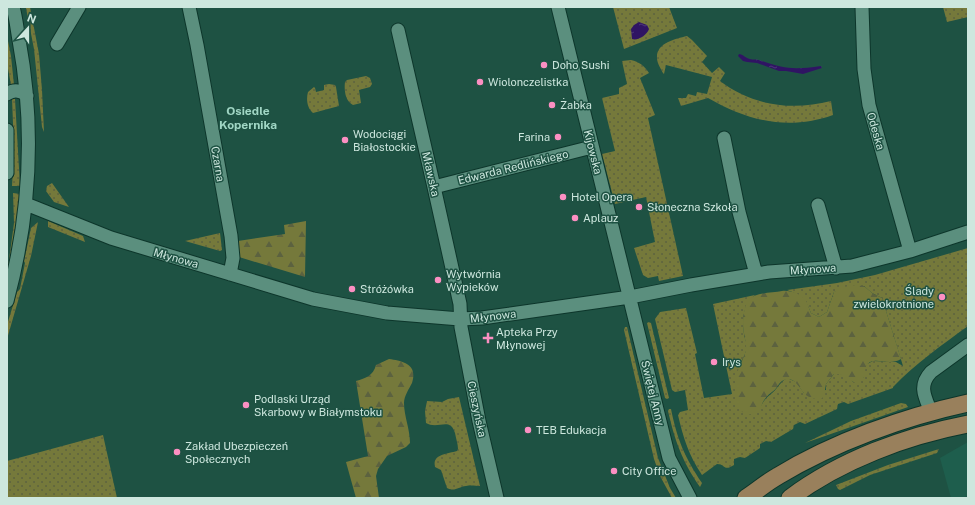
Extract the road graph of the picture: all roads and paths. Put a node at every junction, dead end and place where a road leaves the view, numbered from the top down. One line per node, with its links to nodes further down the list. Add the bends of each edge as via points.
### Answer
1 (13, 7): 9 (street)
2 (79, 7): 7 (street)
3 (189, 7): 20 (street, Czarna, via 231,236 233,258)
4 (558, 7): 12 (street, Kijowska)
5 (862, 7): 18 (street, Odeska, via 864,69 869,105)
6 (398, 30): 14 (street, Mławska)
7 (57, 44)
8 (7, 94): 9 (street, via 16,90)
9 (27, 96): 15 (street)
10 (7, 130): 13 (street)
11 (724, 138): 21 (street, via 739,212)
12 (592, 147): 14 (street, Edwarda Redlińskiego); 23 (street, Kijowska)
13 (7, 173)
14 (434, 187): 25 (street, Mławska, via 460,304)
15 (26, 204): 20 (street, Młynowa, via 106,237); 22 (street, via 20,245)
16 (818, 205): 19 (street)
17 (968, 232): 18 (street, Młynowa)
18 (910, 251): 19 (street, Młynowa)
19 (836, 268): 21 (street, Młynowa)
20 (230, 274): 25 (street, Młynowa, via 313,299 388,313)
21 (756, 274): 23 (street, Młynowa)
22 (9, 286): 24 (street)
23 (630, 297): 25 (street, Młynowa); 31 (street, Świętej Anny, via 669,458)
24 (7, 302)
25 (460, 319): 33 (street, Cieszyńska, via 479,421)
26 (968, 345): 28 (street, via 923,382)
27 (968, 403): 28 (main road)
28 (931, 412): 30 (main road, via 834,447)
29 (968, 424): 32 (main road, via 886,447 844,466)
30 (778, 476): 32 (main road); 36 (main road)
31 (685, 485): 34 (street, Świętej Anny); 35 (street, Świętej Anny)
32 (791, 497)
33 (497, 498)
34 (690, 498)
35 (701, 498)
36 (746, 498)

